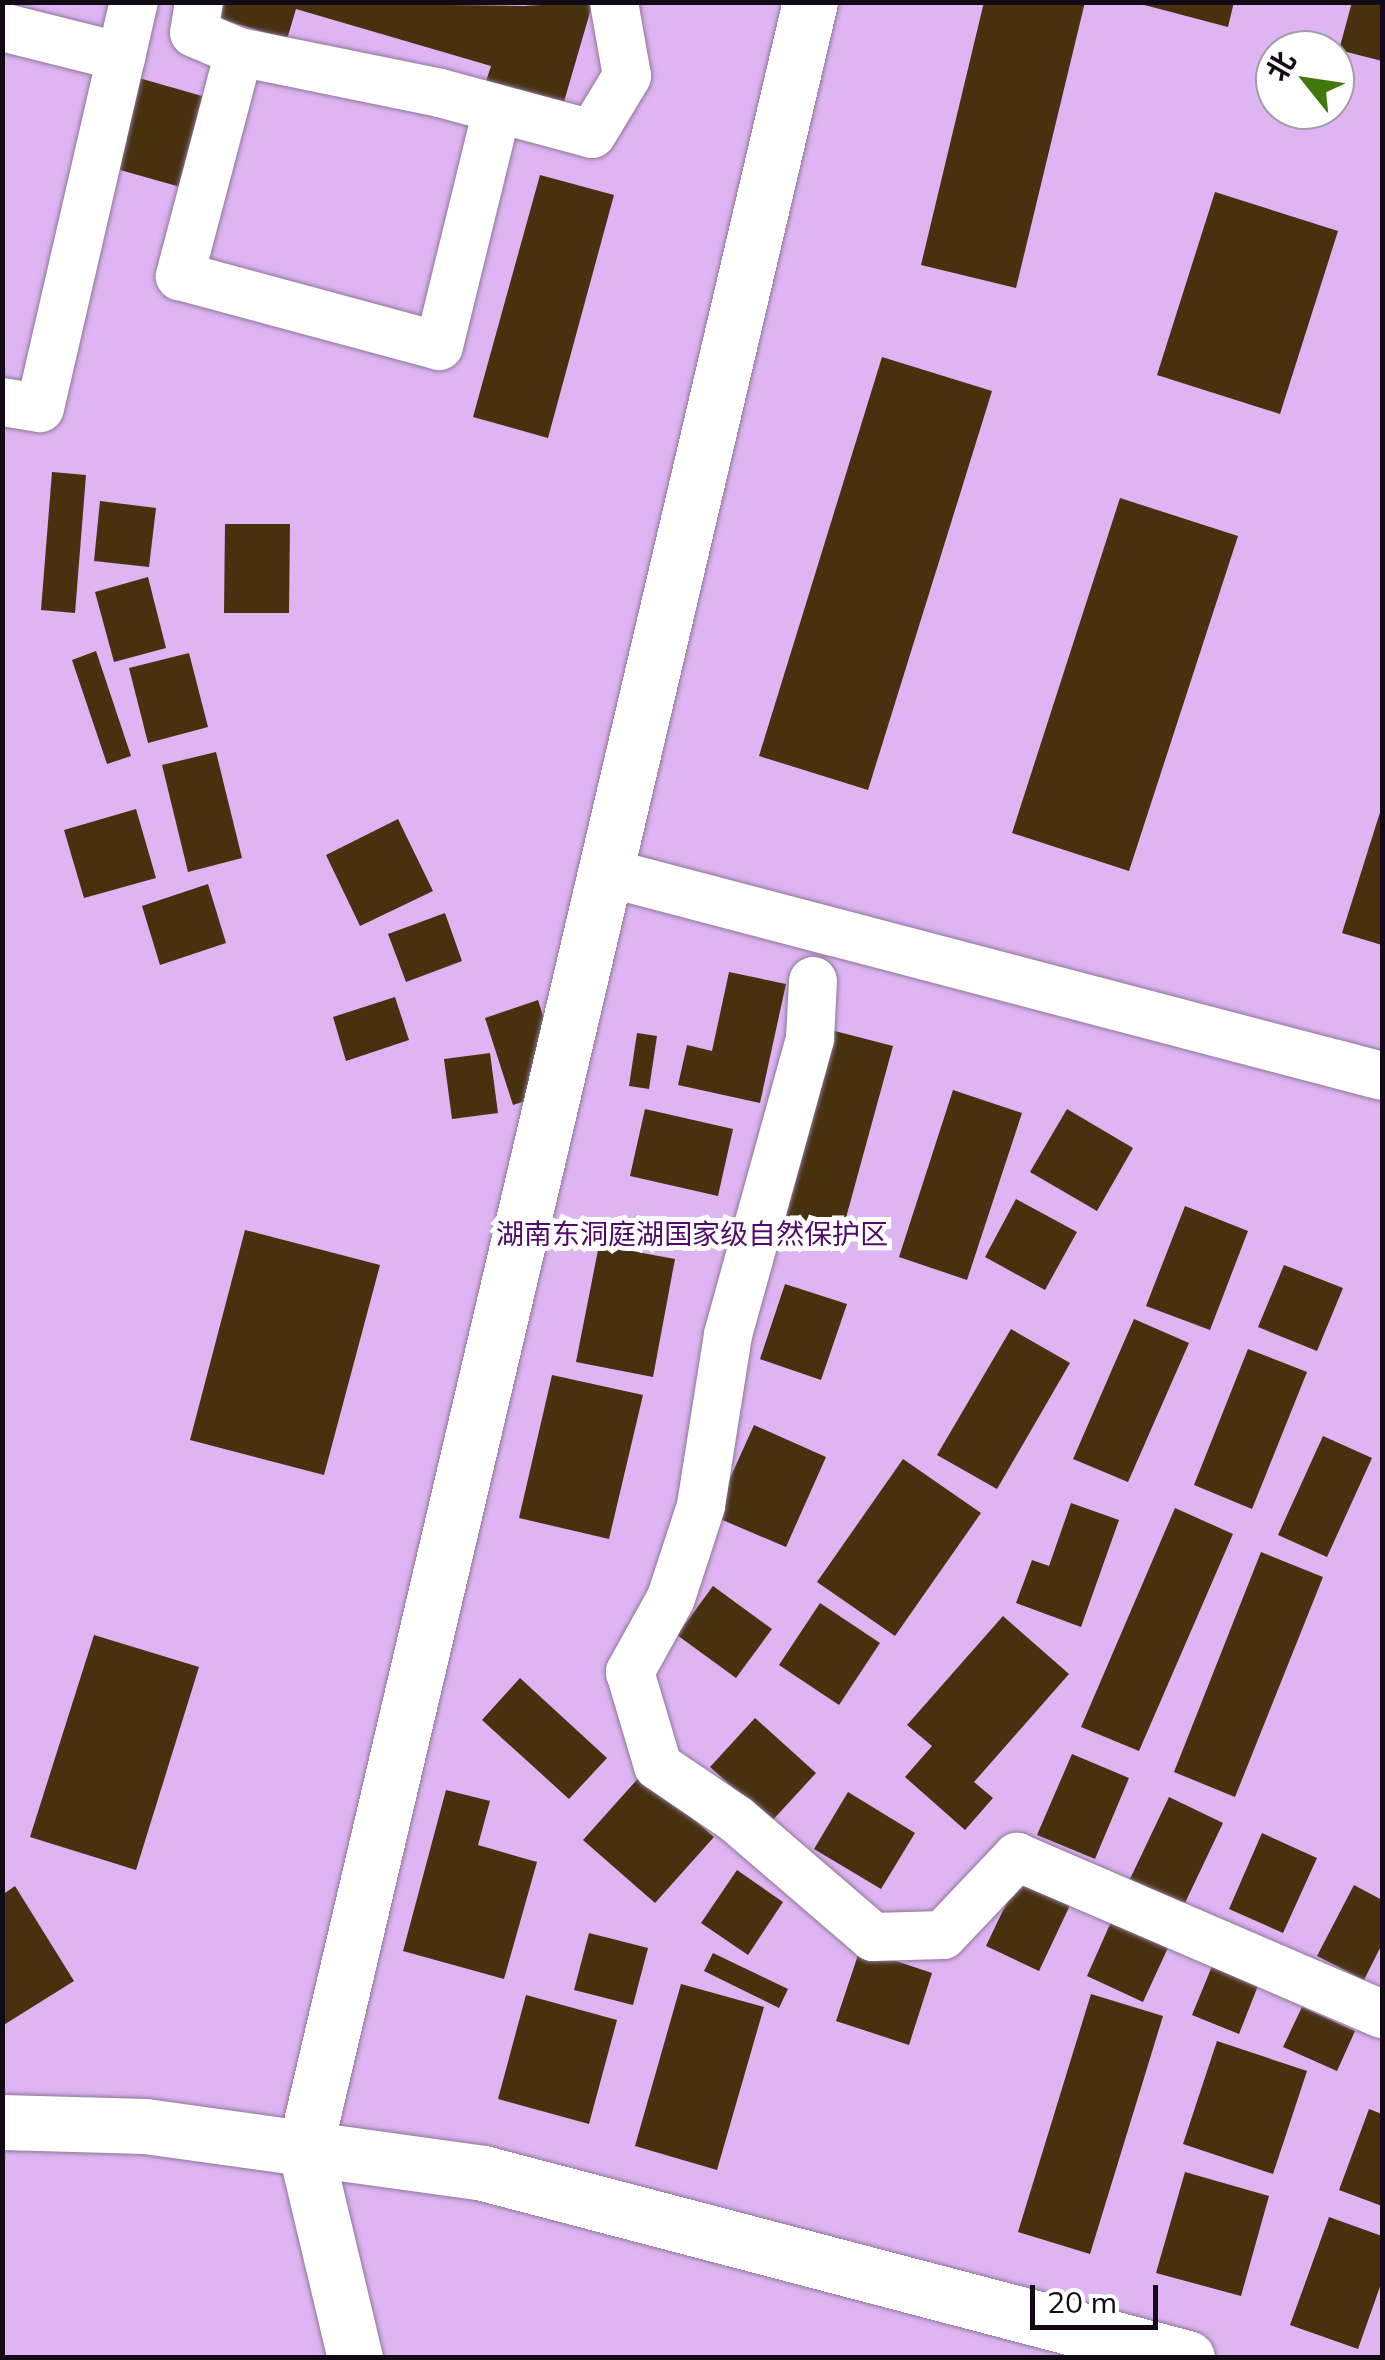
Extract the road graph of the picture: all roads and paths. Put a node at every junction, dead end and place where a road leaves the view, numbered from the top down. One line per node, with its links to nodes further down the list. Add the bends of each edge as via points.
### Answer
1 (134, 2): 7 (street)
2 (199, 2): 6 (street, via 194,34)
3 (614, 2): 8 (street, via 627,76 592,134)
4 (810, 2): 10 (street)
5 (2, 27): 7 (street)
6 (239, 52): 8 (street); 8 (street, via 180,276 439,346)
7 (121, 57): 9 (street, via 40,408)
8 (497, 109)
9 (2, 402)
10 (605, 872): 12 (street); 15 (street)
11 (813, 981): 13 (street, via 810,1040 728,1335 701,1506 671,1598 630,1672 658,1766 736,1819 874,1937 943,1934 1016,1857)
12 (1382, 1076)
13 (1382, 2014)
14 (2, 2122): 15 (street, via 145,2126)
15 (305, 2148): 16 (street); 17 (street, via 483,2173)
16 (354, 2358)
17 (1187, 2358)

